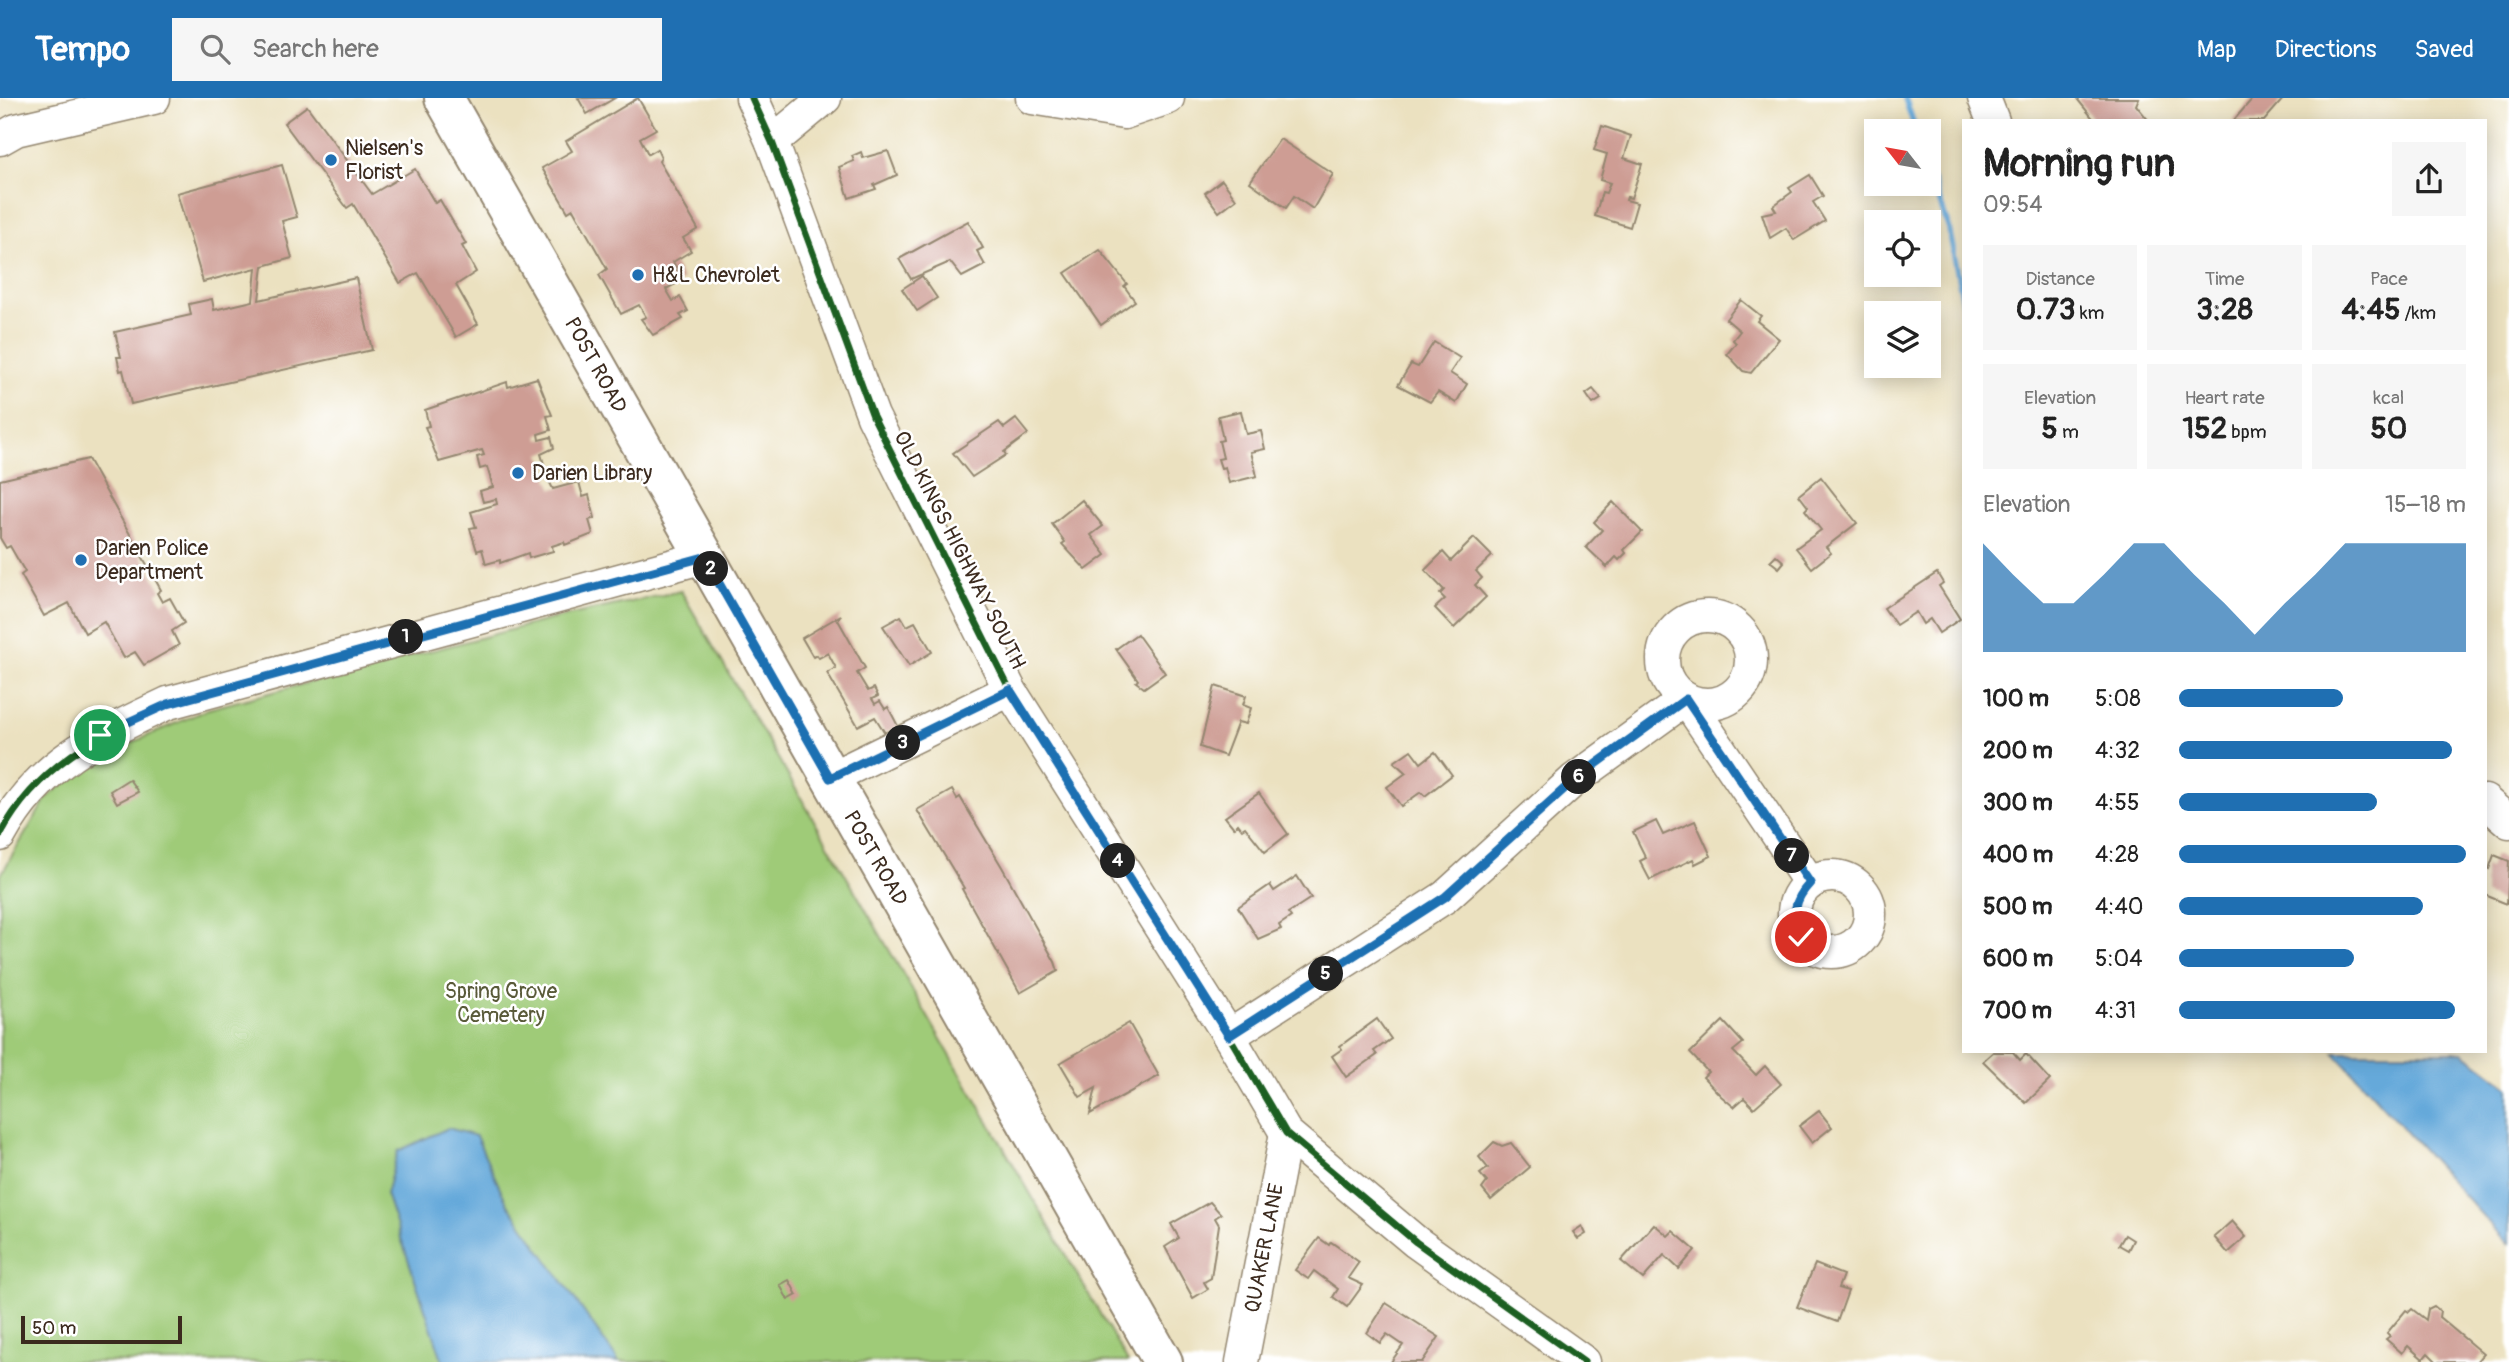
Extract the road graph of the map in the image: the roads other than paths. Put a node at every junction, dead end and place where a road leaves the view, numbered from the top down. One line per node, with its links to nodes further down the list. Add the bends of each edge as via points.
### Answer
1 (154, 98): 9 (street, via 16,130)
2 (444, 98): 11 (main road, POST ROAD)
3 (752, 98): 10 (street, OLD KINGS HIGHWAY SOUTH)
4 (825, 98): 10 (street)
5 (1032, 98): 6 (street, via 1125,113)
6 (1168, 98)
7 (1984, 98): 8 (street)
8 (1992, 119)
9 (0, 139)
10 (772, 142): 12 (street, OLD KINGS HIGHWAY SOUTH, via 873,416)
11 (704, 557): 13 (main road, POST ROAD); 16 (street, via 168,704 100,735 36,782)
12 (1010, 690): 13 (street); 18 (street, OLD KINGS HIGHWAY SOUTH)
13 (830, 778): 20 (main road, POST ROAD)
14 (2487, 803): 15 (street)
15 (2509, 822)
16 (0, 835)
17 (1810, 883): 18 (street, via 1686,699 1574,780 1445,897)
18 (1229, 1036): 19 (street, OLD KINGS HIGHWAY SOUTH)
19 (1286, 1133): 21 (street, QUAKER LANE); 22 (street, OLD KINGS HIGHWAY SOUTH, via 1416,1242)
20 (1163, 1362)
21 (1242, 1362)
22 (1584, 1362)

